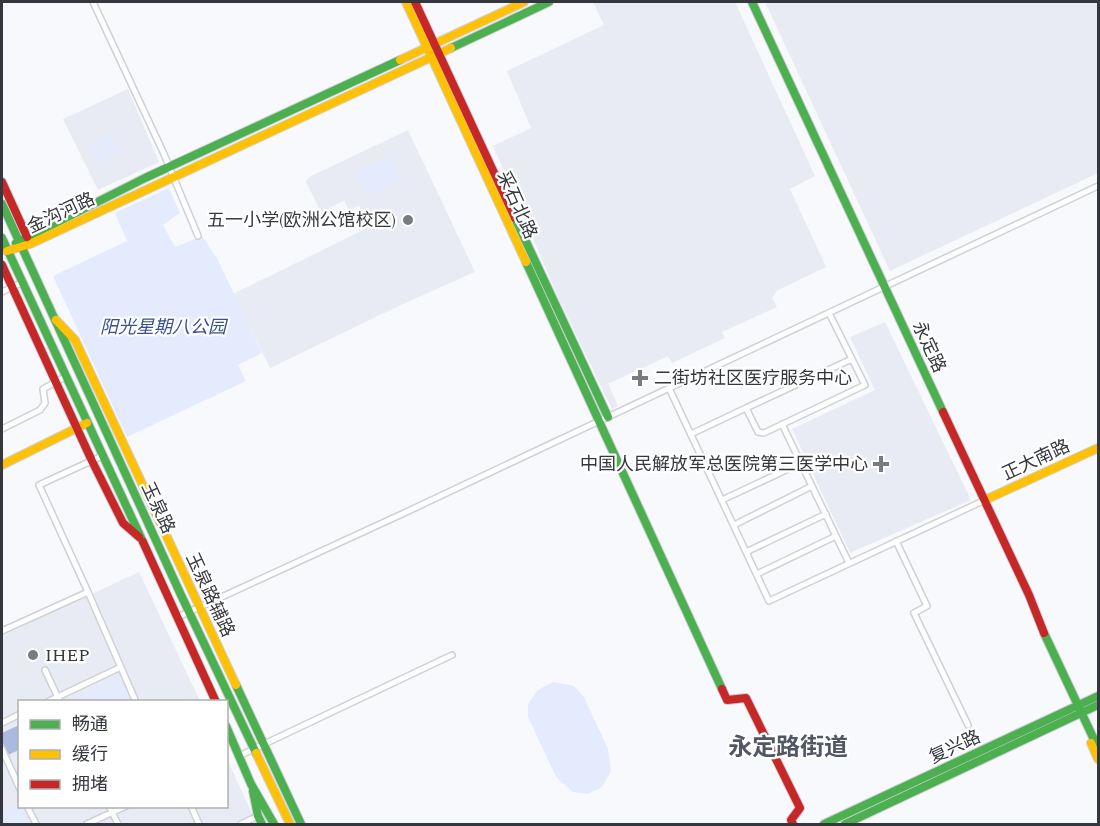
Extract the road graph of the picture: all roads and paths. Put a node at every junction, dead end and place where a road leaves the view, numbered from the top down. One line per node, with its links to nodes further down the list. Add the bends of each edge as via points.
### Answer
1 (93, 2): 9 (street)
2 (406, 2): 7 (main road, 采石北路)
3 (415, 2): 7 (main road, 采石北路)
4 (524, 2): 7 (main road, 金沟河路)
5 (549, 2): 8 (main road, 金沟河路)
6 (752, 2): 25 (main road, 永定路)
7 (431, 45): 8 (main road, 采石北路); 9 (main road, 金沟河路)
8 (436, 55): 10 (main road, 金沟河路); 34 (main road, 采石北路); 36 (main road, 采石北路, via 527,267)
9 (170, 168): 10 (street); 16 (main road, 金沟河路)
10 (174, 178): 15 (street); 18 (main road, 金沟河路)
11 (2, 182): 16 (main road)
12 (1098, 186): 25 (street)
13 (2, 204): 14 (main road, 玉泉路)
14 (4, 217): 18 (main road, 玉泉路)
15 (198, 236)
16 (27, 237): 18 (main road, 金沟河路)
17 (2, 238): 19 (main road, 玉泉路)
18 (20, 244): 19 (main road, 金沟河路); 22 (main road, 玉泉路)
19 (7, 251): 20 (main road, 玉泉路)
20 (12, 263): 22 (main road, via 18,258); 23 (main road, 玉泉路)
21 (2, 265): 24 (main road)
22 (29, 265): 28 (main road, 玉泉路)
23 (21, 282): 24 (street); 30 (main road, 玉泉路)
24 (12, 287): 26 (street); 31 (main road)
25 (884, 287): 27 (street); 48 (main road, 永定路)
26 (2, 291)
27 (829, 313): 29 (street); 32 (street)
28 (54, 318): 59 (main road, 玉泉路); 61 (main road, 玉泉路辅路, via 75,340)
29 (852, 359): 33 (street); 38 (street, via 865,386)
30 (65, 377): 31 (street); 37 (main road, 玉泉路)
31 (55, 382): 39 (street, via 43,389 43,407); 40 (main road)
32 (669, 388): 34 (street); 41 (street)
33 (746, 408): 38 (street, via 758,432); 41 (street)
34 (608, 417): 36 (street)
35 (2, 421): 39 (street)
36 (600, 421): 61 (street); 99 (main road, 采石北路, via 727,700 746,698 800,808 791,820)
37 (87, 423): 40 (main road); 43 (main road, 玉泉路)
38 (783, 424): 45 (street)
39 (3, 428)
40 (76, 429): 44 (main road); 46 (main road)
41 (691, 434): 49 (street)
42 (1098, 448): 48 (main road, 正大南路)
43 (102, 456): 44 (street); 53 (main road, 玉泉路)
44 (92, 461): 53 (main road, via 123,523); 58 (street, via 39,485)
45 (801, 463): 47 (street); 49 (street)
46 (2, 465)
47 (813, 486): 50 (street); 51 (street)
48 (985, 500): 54 (street); 73 (main road, 永定路)
49 (722, 501): 51 (street)
50 (826, 514): 52 (street); 55 (street)
51 (734, 525): 55 (street)
52 (836, 536): 56 (street); 57 (street)
53 (140, 537): 60 (main road, 玉泉路)
54 (896, 541): 56 (street); 76 (street, via 927,606 914,613)
55 (746, 552): 57 (street)
56 (849, 563): 57 (street, via 769,601)
57 (757, 574)
58 (88, 592): 64 (street); 66 (street)
59 (182, 595): 60 (main road, via 177,602); 62 (main road, 玉泉路)
60 (170, 600): 63 (main road, 玉泉路)
61 (200, 607): 62 (street); 78 (main road, 玉泉路辅路)
62 (190, 611): 63 (street); 79 (main road, 玉泉路)
63 (178, 617): 71 (main road, 玉泉路)
64 (2, 631)
65 (453, 655): 78 (street)
66 (121, 667): 69 (street); 70 (street)
67 (45, 670): 69 (street)
68 (1098, 696): 73 (main road, 复兴路)
69 (59, 699)
70 (135, 700)
71 (215, 700)
72 (1098, 705): 73 (main road, 复兴路)
73 (1079, 711): 80 (main road, 永定路); 83 (main road, 永定路); 100 (main road, 复兴路); 101 (main road, 复兴路)
74 (18, 715): 75 (street)
75 (2, 723)
76 (968, 724)
77 (228, 731): 82 (main road)
78 (264, 745): 79 (street); 98 (main road, 玉泉路辅路)
79 (255, 748): 82 (street); 97 (main road, 玉泉路)
80 (1098, 748)
81 (2, 749): 85 (street)
82 (239, 756): 84 (main road)
83 (1098, 759)
84 (251, 784): 89 (main road); 96 (main road)
85 (18, 785)
86 (28, 808): 90 (street)
87 (191, 808): 93 (street)
88 (111, 810): 91 (street); 92 (street)
89 (258, 816): 94 (street); 95 (main road)
90 (36, 825)
91 (87, 825)
92 (118, 825)
93 (199, 825)
94 (241, 825)
95 (262, 825)
96 (274, 825)
97 (290, 825)
98 (301, 825)
99 (794, 825)
100 (824, 825)
101 (845, 825)

